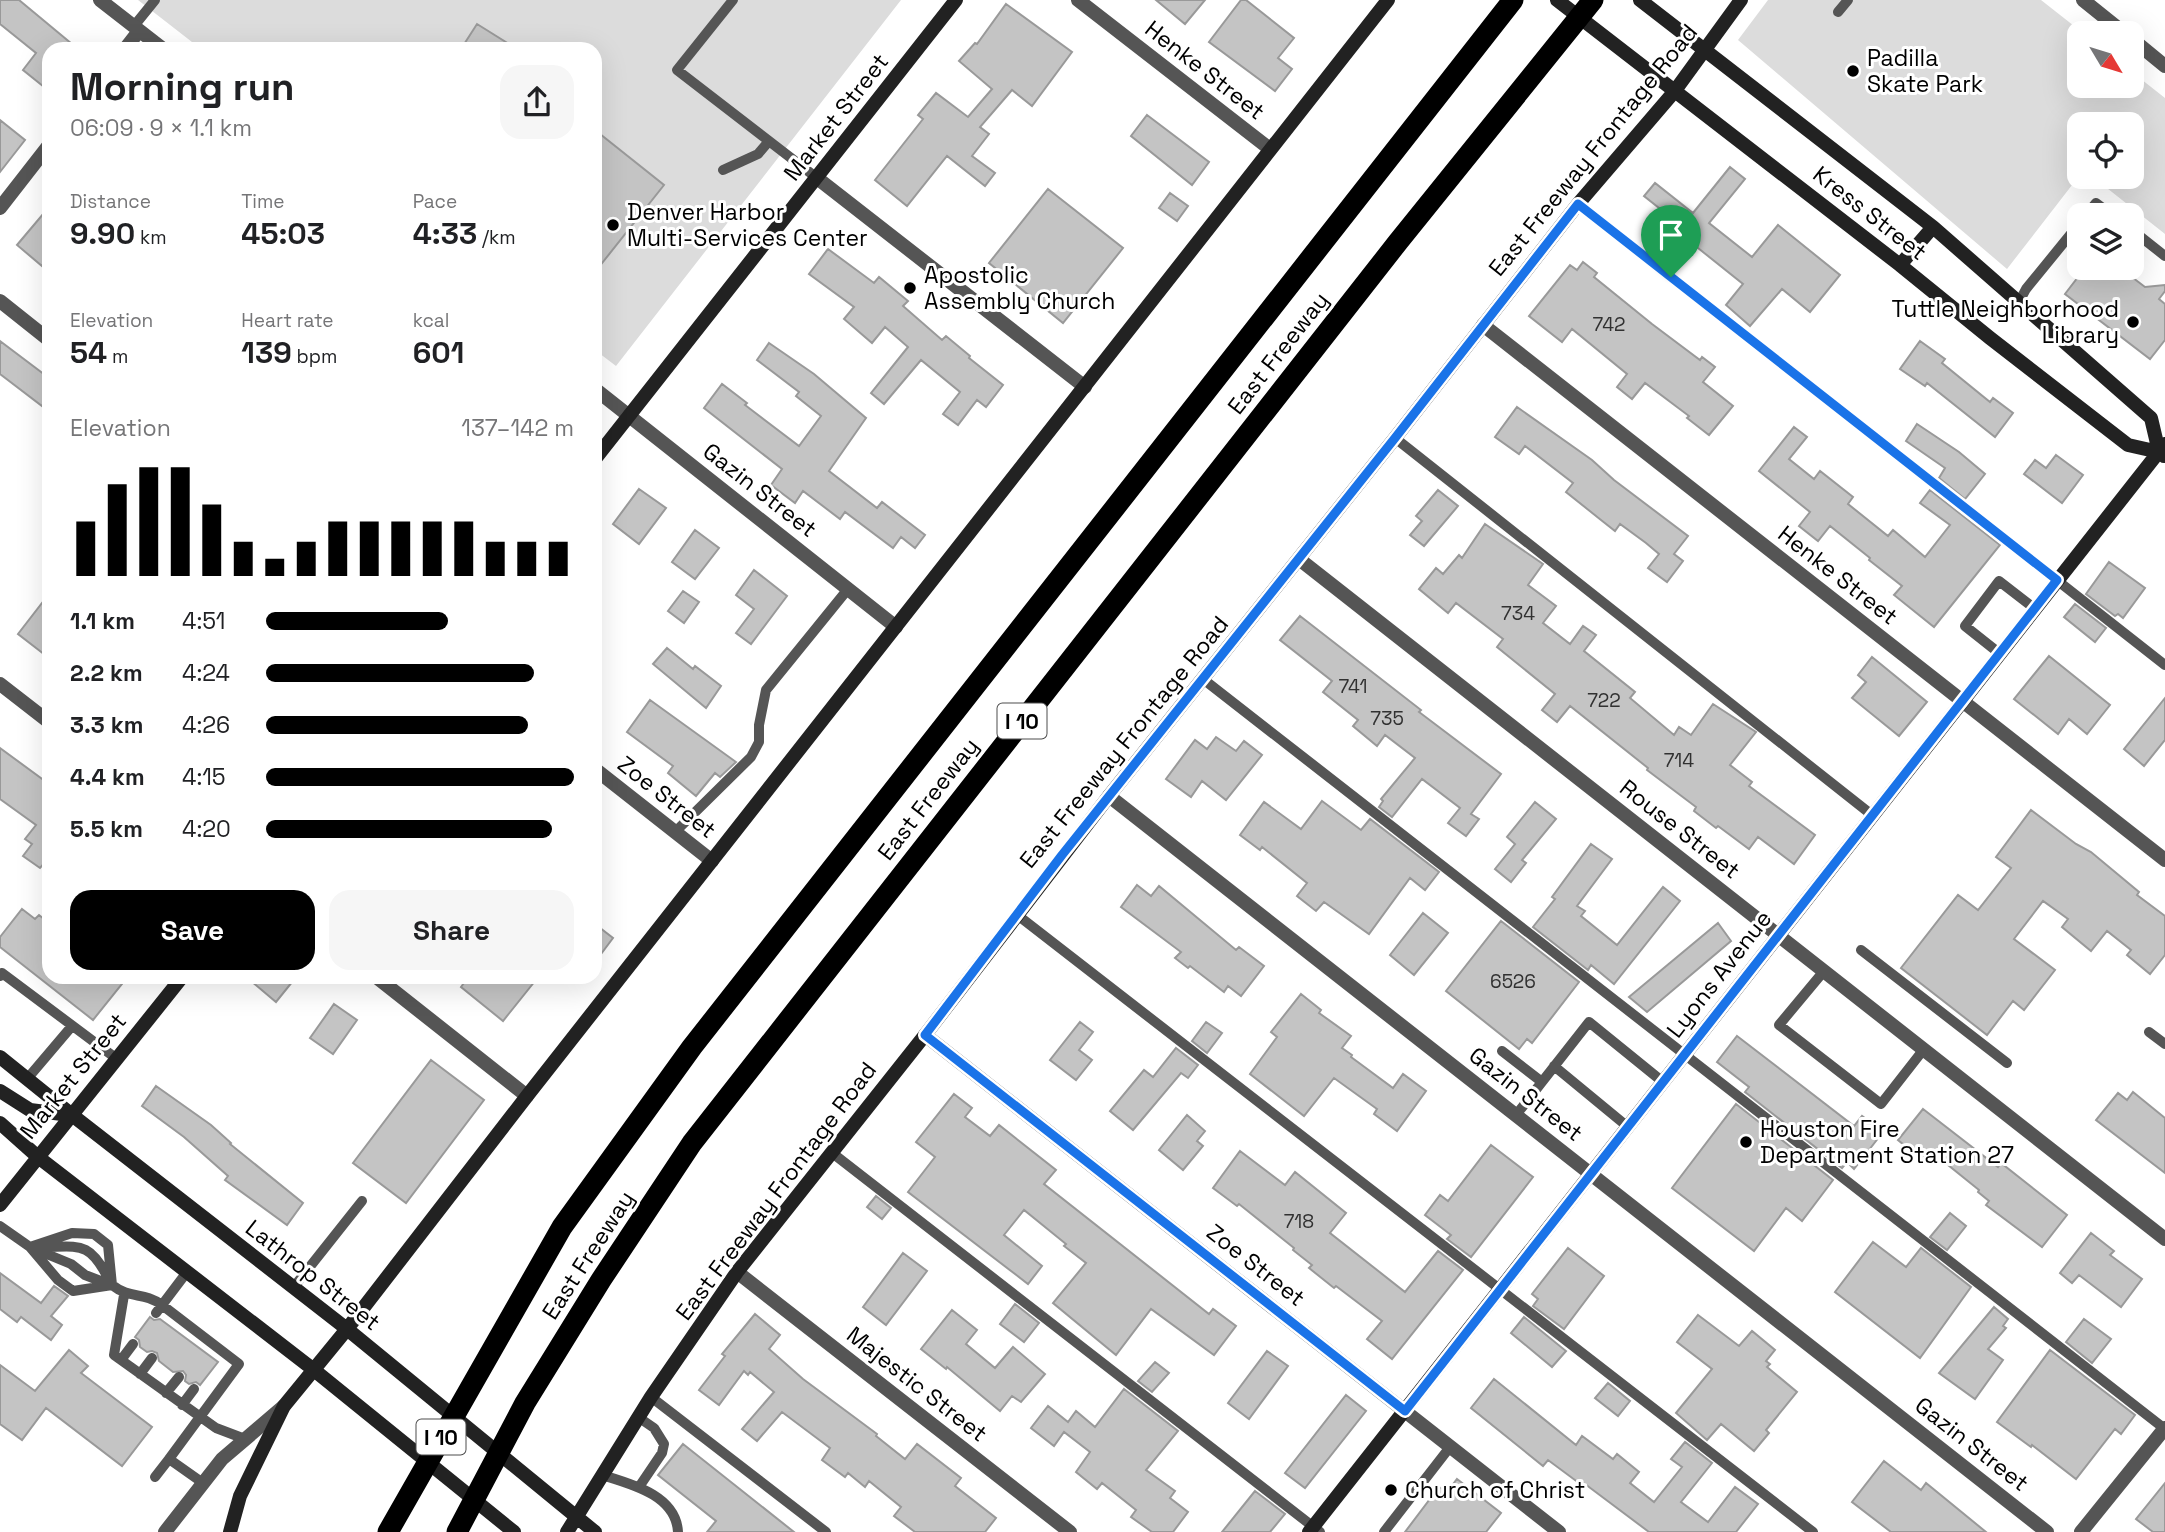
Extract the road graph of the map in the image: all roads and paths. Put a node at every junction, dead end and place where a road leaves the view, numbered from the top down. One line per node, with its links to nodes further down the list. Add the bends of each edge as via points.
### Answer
1 (100, 0): 16 (street)
2 (155, 0): 16 (lane)
3 (733, 0): 23 (lane, via 677,70)
4 (956, 0): 27 (street, Market Street)
5 (1078, 0): 24 (street, Henke Street)
6 (1388, 0): 24 (street)
7 (1513, 0): 131 (highway, East Freeway / I 10, via 692,1047 562,1227)
8 (1557, 0): 22 (street, Kress Street)
9 (1593, 0): 132 (highway, East Freeway / I 10, via 692,1143 524,1403)
10 (1640, 0): 20 (street, Kress Street)
11 (1741, 0): 20 (street, East Freeway Frontage Road)
12 (1848, 0): 14 (lane)
13 (2083, 0): 15 (street)
14 (1838, 12)
15 (2109, 21)
16 (137, 29): 17 (street); 18 (street)
17 (129, 42)
18 (154, 42)
19 (2144, 49): 21 (street)
20 (1703, 50): 22 (street, East Freeway Frontage Road); 30 (street, Kress Street)
21 (2165, 66)
22 (1674, 92): 28 (street, East Freeway Frontage Road); 34 (street, Kress Street)
23 (769, 141): 26 (lane, via 758,154); 27 (lane)
24 (1270, 149): 39 (street)
25 (42, 154): 29 (street)
26 (723, 170)
27 (817, 178): 39 (street); 41 (street, Market Street)
28 (1578, 204): 37 (street, East Freeway Frontage Road); 46 (lane)
29 (0, 208)
30 (1933, 227): 34 (street); 36 (street, Kress Street)
31 (2067, 239): 36 (lane)
32 (2144, 239): 33 (lane)
33 (2165, 256)
34 (1900, 265): 44 (street, Kress Street, via 2128,445)
35 (0, 301): 38 (street)
36 (2019, 302): 44 (street, Kress Street, via 2151,418)
37 (1483, 325): 42 (street, East Freeway Frontage Road); 54 (street, Henke Street)
38 (42, 334)
39 (1084, 387): 49 (street)
40 (602, 395): 41 (street, Gazin Street)
41 (629, 416): 43 (street, Market Street); 47 (street, Gazin Street)
42 (1395, 438): 45 (street, East Freeway Frontage Road); 58 (lane)
43 (602, 450)
44 (2163, 451): 46 (street, Lyons Avenue)
45 (1299, 559): 52 (street, East Freeway Frontage Road); 63 (street, Rouse Street)
46 (2057, 580): 48 (street, Lyons Avenue); 51 (lane)
47 (848, 589): 49 (street, Gazin Street); 59 (lane, via 766,690 759,742 751,757)
48 (2034, 608): 50 (street, Lyons Avenue); 50 (lane, via 1999,581 1965,626)
49 (896, 627): 61 (street)
50 (1999, 653): 54 (street, Lyons Avenue)
51 (2165, 665)
52 (1203, 679): 57 (street, East Freeway Frontage Road); 75 (lane)
53 (0, 684): 55 (street)
54 (1961, 701): 58 (street, Lyons Avenue); 60 (street, Henke Street)
55 (42, 717)
56 (602, 775): 59 (street, Zoe Street)
57 (1109, 796): 62 (street, East Freeway Frontage Road); 86 (street, Gazin Street)
58 (1872, 815): 63 (street, Lyons Avenue)
59 (675, 832): 61 (street, Zoe Street)
60 (2165, 860)
61 (712, 861): 84 (street)
62 (1016, 914): 71 (street, East Freeway Frontage Road); 101 (lane)
63 (1777, 934): 65 (street, Rouse Street); 75 (street, Lyons Avenue)
64 (1861, 950): 78 (lane)
65 (1824, 971): 73 (street, Rouse Street); 73 (lane, via 1779,1025 1881,1104)
66 (1, 975): 69 (lane)
67 (177, 984): 77 (street, Market Street)
68 (385, 984): 84 (street)
69 (72, 1026): 77 (lane); 80 (lane)
70 (2149, 1032): 72 (lane)
71 (925, 1035): 89 (street, East Freeway Frontage Road); 116 (street, Zoe Street)
72 (2165, 1044)
73 (1924, 1049): 95 (street, Rouse Street)
74 (1502, 1051): 81 (lane)
75 (1685, 1055): 82 (street, Lyons Avenue); 119 (lane)
76 (0, 1056): 80 (street, Lathrop Street)
77 (117, 1059): 85 (street, Market Street)
78 (2007, 1063)
79 (1555, 1066): 81 (lane); 82 (lane, via 1590,1022); 88 (lane)
80 (27, 1079): 85 (street, Lathrop Street)
81 (1542, 1082): 86 (lane)
82 (1663, 1082): 88 (street, Lyons Avenue)
83 (0, 1091): 85 (street, via 30,1110)
84 (527, 1096): 104 (street)
85 (72, 1115): 90 (street, Market Street); 100 (street, Lathrop Street)
86 (1516, 1115): 91 (street, Gazin Street)
87 (0, 1123): 90 (street)
88 (1628, 1127): 91 (street, Lyons Avenue)
89 (831, 1152): 98 (street, East Freeway Frontage Road); 128 (lane)
90 (38, 1157): 93 (street, Market Street); 97 (street)
91 (1591, 1174): 101 (street, Lyons Avenue); 142 (street, Gazin Street)
92 (362, 1201): 100 (lane)
93 (0, 1205)
94 (0, 1226): 96 (lane)
95 (2165, 1239)
96 (30, 1247): 99 (lane); 99 (lane, via 73,1291); 99 (lane, via 84,1247 98,1258); 99 (lane, via 72,1233 94,1234 108,1245)
97 (187, 1272): 103 (lane); 108 (street)
98 (737, 1272): 113 (street, East Freeway Frontage Road); 138 (street, Majestic Street)
99 (112, 1286): 102 (lane)
100 (293, 1288): 104 (street, Lathrop Street)
101 (1500, 1289): 116 (street, Lyons Avenue); 141 (lane)
102 (124, 1295): 103 (lane, via 149,1296); 107 (lane, via 114,1355)
103 (159, 1309): 117 (lane, via 219,1355 239,1364)
104 (347, 1329): 108 (street); 127 (street, Lathrop Street)
105 (133, 1343): 107 (lane)
106 (152, 1358): 109 (lane)
107 (121, 1360): 109 (lane)
108 (314, 1370): 115 (street); 133 (street)
109 (140, 1374): 112 (lane)
110 (179, 1377): 112 (lane)
111 (194, 1389): 114 (lane)
112 (166, 1394): 114 (lane)
113 (651, 1397): 118 (street, East Freeway Frontage Road); 137 (lane)
114 (182, 1405): 117 (lane)
115 (284, 1406): 120 (street); 130 (street, via 240,1496)
116 (1405, 1411): 121 (street, Zoe Street); 128 (street, Lyons Avenue)
117 (199, 1417): 120 (lane); 122 (lane)
118 (638, 1418): 123 (street, East Freeway Frontage Road); 126 (lane, via 654,1428 664,1444)
119 (2165, 1428): 143 (street)
120 (245, 1439): 125 (street)
121 (1450, 1447): 139 (lane); 140 (street, Zoe Street)
122 (169, 1459): 124 (lane); 125 (lane)
123 (602, 1475): 126 (lane); 127 (street, East Freeway Frontage Road)
124 (155, 1477)
125 (203, 1483): 129 (street)
126 (639, 1487): 136 (lane, via 671,1511)
127 (576, 1518): 134 (street, East Freeway Frontage Road); 135 (street, Lathrop Street)
128 (1314, 1530)
129 (165, 1532)
130 (230, 1532)
131 (388, 1532)
132 (457, 1532)
133 (514, 1532)
134 (567, 1532)
135 (595, 1532)
136 (678, 1532)
137 (825, 1532)
138 (1070, 1532)
139 (1384, 1532)
140 (1559, 1532)
141 (1814, 1532)
142 (2047, 1532)
143 (2081, 1532)

